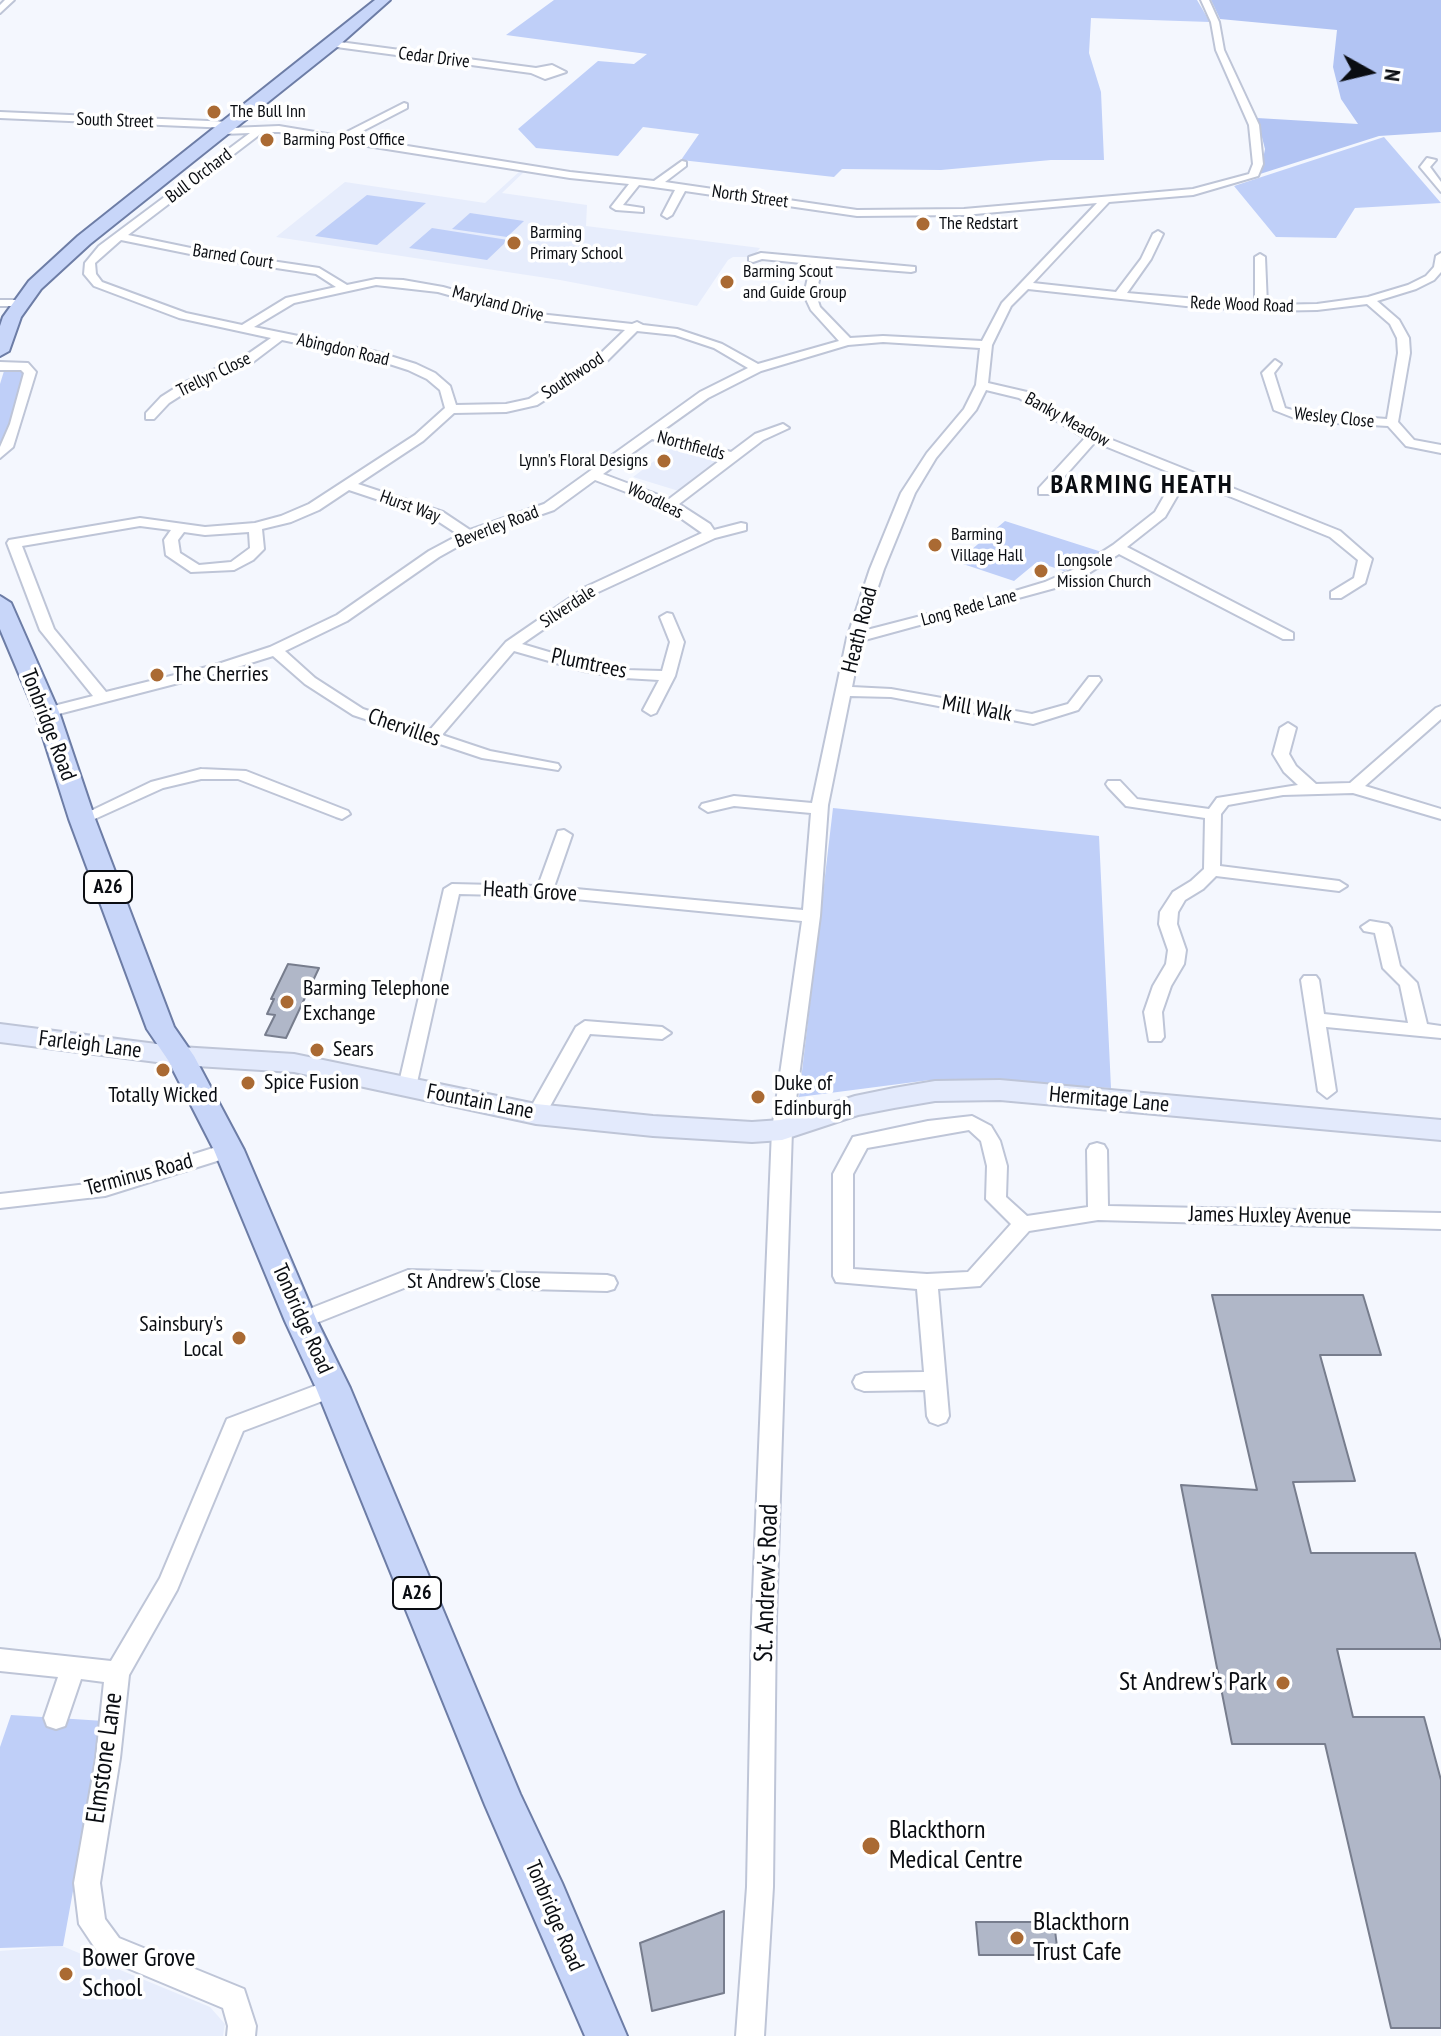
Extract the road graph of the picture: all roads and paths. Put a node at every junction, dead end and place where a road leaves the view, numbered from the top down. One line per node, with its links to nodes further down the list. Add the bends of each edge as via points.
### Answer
1 (10, 0): 4 (street)
2 (383, 0): 5 (main road)
3 (1205, 0): 18 (street, North Street, via 1258,143 1253,176 1193,192)
4 (0, 10)
5 (332, 44): 6 (street, Cedar Drive); 9 (main road)
6 (536, 71)
7 (404, 106): 11 (street)
8 (0, 115): 9 (street, South Street)
9 (231, 125): 10 (street, North Street); 10 (street, North Street, via 255,122); 19 (main road)
10 (263, 128): 11 (street, North Street); 20 (street, Bull Orchard)
11 (342, 138): 14 (street, North Street)
12 (1431, 160): 17 (street, via 1425,167)
13 (682, 164): 15 (street)
14 (635, 183): 15 (street, North Street); 21 (street, via 616,207)
15 (656, 184): 16 (street, North Street)
16 (681, 189): 18 (street, North Street, via 877,214); 22 (street)
17 (1441, 189)
18 (1106, 200): 30 (street, Heath Road)
19 (129, 205): 20 (street, Bull Orchard); 35 (main road)
20 (157, 208): 24 (street, Abingdon Road)
21 (639, 210)
22 (667, 215)
23 (1158, 234): 32 (street)
24 (119, 236): 31 (street, Barned Court, via 319,271); 38 (street, Abingdon Road, via 90,263 98,284 162,309)
25 (757, 256): 28 (street)
26 (1441, 256): 33 (street, Rede Wood Road, via 1430,278)
27 (1260, 257): 36 (street)
28 (817, 261): 29 (street); 40 (street, via 810,295 823,319)
29 (911, 269)
30 (1025, 285): 32 (street, Rede Wood Road); 41 (street, Heath Road, via 1006,305)
31 (343, 287): 37 (street, Maryland Drive, via 403,283 538,317); 38 (street, Maryland Drive, via 290,300)
32 (1119, 296): 36 (street, Rede Wood Road)
33 (1369, 300): 36 (street, Rede Wood Road); 49 (street, via 1395,322 1403,338)
34 (0, 303): 35 (street)
35 (21, 303): 42 (main road)
36 (1261, 308)
37 (637, 325): 45 (street, Maryland Drive, via 718,346); 47 (street, Southwood, via 604,357 533,402)
38 (242, 330): 39 (street, Abingdon Road)
39 (280, 336): 47 (street, Abingdon Road, via 412,367 446,389); 48 (street, Trellyn Close, via 249,359 187,386)
40 (847, 342): 41 (street, Beverley Road); 45 (street, Beverley Road)
41 (986, 345): 46 (street, Heath Road)
42 (0, 351)
43 (1275, 364): 49 (street, Wesley Close, via 1268,373 1280,410 1302,417)
44 (0, 366): 54 (street, via 24,366 30,372 16,424)
45 (757, 368): 51 (street, Beverley Road, via 704,395)
46 (982, 385): 52 (street, Banky Meadow, via 1023,395); 71 (street, Heath Road, via 970,410 908,493)
47 (451, 409): 58 (street, via 419,438)
48 (150, 416)
49 (1392, 423): 53 (street, via 1410,443)
50 (783, 428): 55 (street, Northfields, via 759,437)
51 (648, 434): 55 (street, Northfields); 57 (street, Beverley Road)
52 (1093, 437): 56 (street, Banky Meadow); 59 (street)
53 (1441, 449)
54 (0, 454)
55 (734, 457): 60 (street, Northfields)
56 (1183, 474): 66 (street, Long Rede Lane, via 1160,514); 67 (street, Banky Meadow, via 1335,534 1365,559 1360,580)
57 (595, 475): 60 (street, Woodleas); 64 (street, Beverley Road, via 549,507)
58 (348, 485): 61 (street, via 314,507); 64 (street, Hurst Way, via 438,515)
59 (1044, 491)
60 (670, 504): 65 (street, Woodleas)
61 (255, 527): 63 (street); 63 (street, via 257,549 248,557 234,566 196,569 173,555 171,540)
62 (741, 527): 65 (street, Silverdale)
63 (179, 529): 77 (street, via 140,522 14,543 47,630)
64 (468, 535): 73 (street, Beverley Road, via 342,618)
65 (710, 535): 72 (street, Silverdale, via 591,590)
66 (1118, 548): 70 (street); 71 (street, Long Rede Lane, via 1050,585)
67 (1336, 595)
68 (0, 603): 80 (main road, Tonbridge Road / A26)
69 (667, 617): 74 (street, via 677,642)
70 (1288, 636)
71 (854, 638): 76 (street, Heath Road)
72 (511, 645): 74 (street, Plumtrees, via 584,667); 82 (street, Silverdale)
73 (275, 650): 77 (street, Beverley Road); 82 (street, Chervilles, via 358,712)
74 (668, 676): 78 (street)
75 (1094, 680): 76 (street, Mill Walk, via 1073,707 1033,719 891,693)
76 (846, 691): 89 (street, Heath Road)
77 (102, 697): 80 (street, Beverley Road)
78 (651, 710)
79 (1441, 711): 85 (street)
80 (47, 712): 94 (main road, Tonbridge Road / A26)
81 (1288, 728): 86 (street, via 1281,754)
82 (431, 738): 83 (street, Chervilles)
83 (552, 767)
84 (1114, 784): 91 (street, via 1132,803)
85 (1354, 788): 86 (street); 92 (street)
86 (1312, 789): 91 (street, via 1240,796 1223,801)
87 (321, 806): 90 (street); 93 (street); 94 (street, via 240,774 201,774 157,785)
88 (708, 807): 89 (street, via 734,801)
89 (820, 809): 99 (street, Heath Road)
90 (342, 814)
91 (1213, 814): 96 (street)
92 (1441, 814)
93 (303, 817)
94 (82, 819): 108 (main road, Tonbridge Road / A26, via 161,1029)
95 (564, 835): 98 (street)
96 (1212, 870): 97 (street); 107 (street, via 1179,896 1169,912 1177,950 1153,1012)
97 (1339, 886)
98 (544, 891): 99 (street, Heath Grove); 109 (street, Heath Grove, via 452,889)
99 (811, 916): 112 (street, Heath Road)
100 (1370, 927): 103 (street, via 1382,928 1392,968 1408,983)
101 (1310, 980): 102 (street)
102 (1318, 1020): 103 (street); 110 (street)
103 (1419, 1030): 104 (street)
104 (1441, 1032)
105 (0, 1033): 108 (main road, Farleigh Lane)
106 (662, 1033): 111 (street, via 585,1027)
107 (1155, 1037)
108 (180, 1056): 109 (main road, Fountain Lane, via 294,1063); 114 (main road, Tonbridge Road / A26)
109 (407, 1087): 111 (main road, Fountain Lane)
110 (1327, 1091)
111 (536, 1114): 112 (main road, Fountain Lane, via 653,1126)
112 (782, 1130): 113 (main road, Hermitage Lane, via 894,1098 1000,1090); 133 (street, St. Andrew's Road, via 760,1887)
113 (1441, 1130)
114 (229, 1150): 116 (street, Terminus Road, via 105,1189); 122 (main road, Tonbridge Road / A26)
115 (1097, 1150): 117 (street)
116 (0, 1201)
117 (1098, 1213): 118 (street, James Huxley Avenue); 119 (street, James Huxley Avenue)
118 (1441, 1221)
119 (1023, 1224): 120 (street, via 973,1280); 120 (street, via 996,1199 997,1166 990,1141 972,1123 860,1142 843,1174 843,1276)
120 (927, 1282): 123 (street)
121 (607, 1283): 122 (street, St Andrew's Close, via 408,1278)
122 (301, 1321): 125 (main road, Tonbridge Road / A26)
123 (935, 1381): 124 (street); 126 (street)
124 (864, 1382)
125 (333, 1388): 131 (street, Elmstone Lane, via 235,1425 169,1583 117,1673 87,1883 92,1924 110,1948 234,1999); 132 (main road, Tonbridge Road / A26)
126 (938, 1416)
127 (0, 1660): 128 (street)
128 (73, 1668): 129 (street); 130 (street)
129 (109, 1671)
130 (56, 1718)
131 (241, 2036)
132 (606, 2036)
133 (750, 2036)

